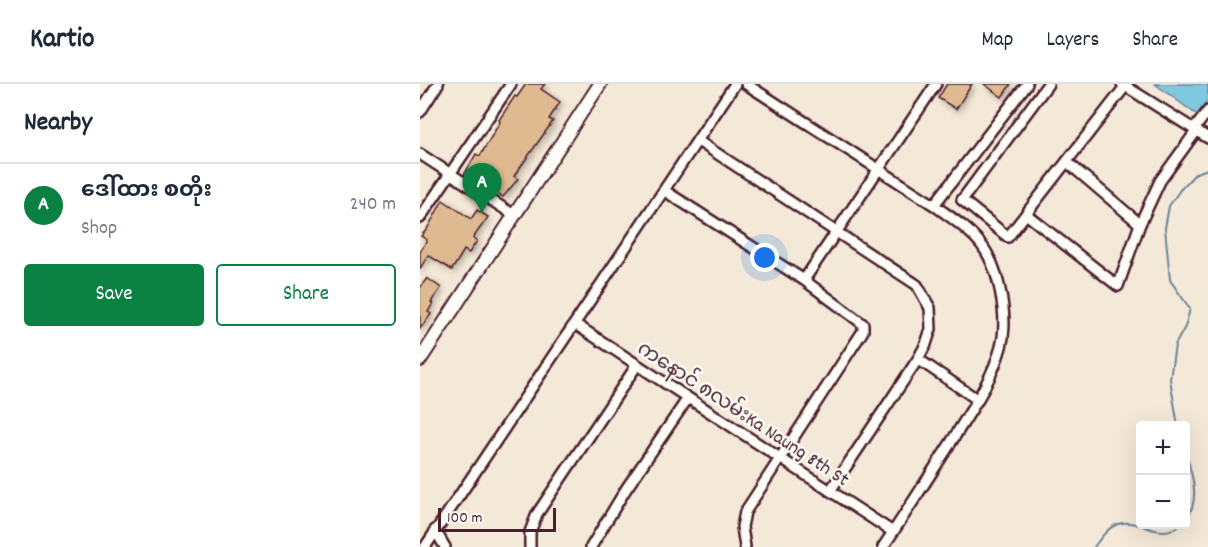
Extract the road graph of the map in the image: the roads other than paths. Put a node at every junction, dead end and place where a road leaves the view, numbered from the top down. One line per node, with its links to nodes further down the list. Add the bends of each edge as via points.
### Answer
1 (438, 84): 10 (street)
2 (510, 84): 18 (street)
3 (600, 84): 22 (main road)
4 (735, 84): 14 (street)
5 (746, 84): 17 (street)
6 (936, 84): 17 (street)
7 (1027, 84): 20 (street)
8 (1048, 84): 21 (street, via 962,200 1008,237)
9 (1125, 85): 12 (street); 16 (street)
10 (420, 111)
11 (1208, 111): 12 (street)
12 (1196, 129): 13 (street); 24 (street, via 1160,181)
13 (1208, 138)
14 (698, 141): 19 (street); 25 (street)
15 (420, 154): 18 (street)
16 (1067, 162): 21 (street); 24 (street)
17 (878, 169): 20 (street); 25 (street)
18 (450, 174): 22 (street); 23 (street)
19 (665, 191): 26 (street); 27 (street)
20 (934, 205): 32 (street, via 981,243 993,265 1000,291 1004,325 1001,348)
21 (1026, 214): 24 (street, via 1118,286)
22 (514, 215): 29 (main road)
23 (420, 218)
24 (1140, 224)
25 (836, 231): 26 (street); 28 (street, via 917,285 926,297 931,328)
26 (804, 280): 33 (street, via 858,319 863,331)
27 (575, 324): 30 (street, ကနောင် ၈လမ်းKa Naung 8th St); 35 (street)
28 (918, 359): 32 (street); 34 (street)
29 (420, 360)
30 (637, 364): 31 (street, ကနောင် ၈လမ်းKa Naung 8th St); 39 (street, via 537,514 530,532)
31 (688, 398): 33 (street, ကနောင် ၈လမ်းKa Naung 8th St); 40 (street)
32 (978, 399): 36 (street)
33 (781, 459): 34 (street, ကနောင် ၈လမ်းKa Naung 8th St); 41 (street, via 745,512)
34 (830, 491): 36 (street, ကနောင် ၈လမ်းKa Naung 8th St)
35 (435, 530): 37 (street); 38 (street)
36 (893, 532): 42 (street)
37 (425, 547)
38 (445, 547)
39 (530, 547)
40 (591, 547)
41 (745, 547)
42 (883, 547)

